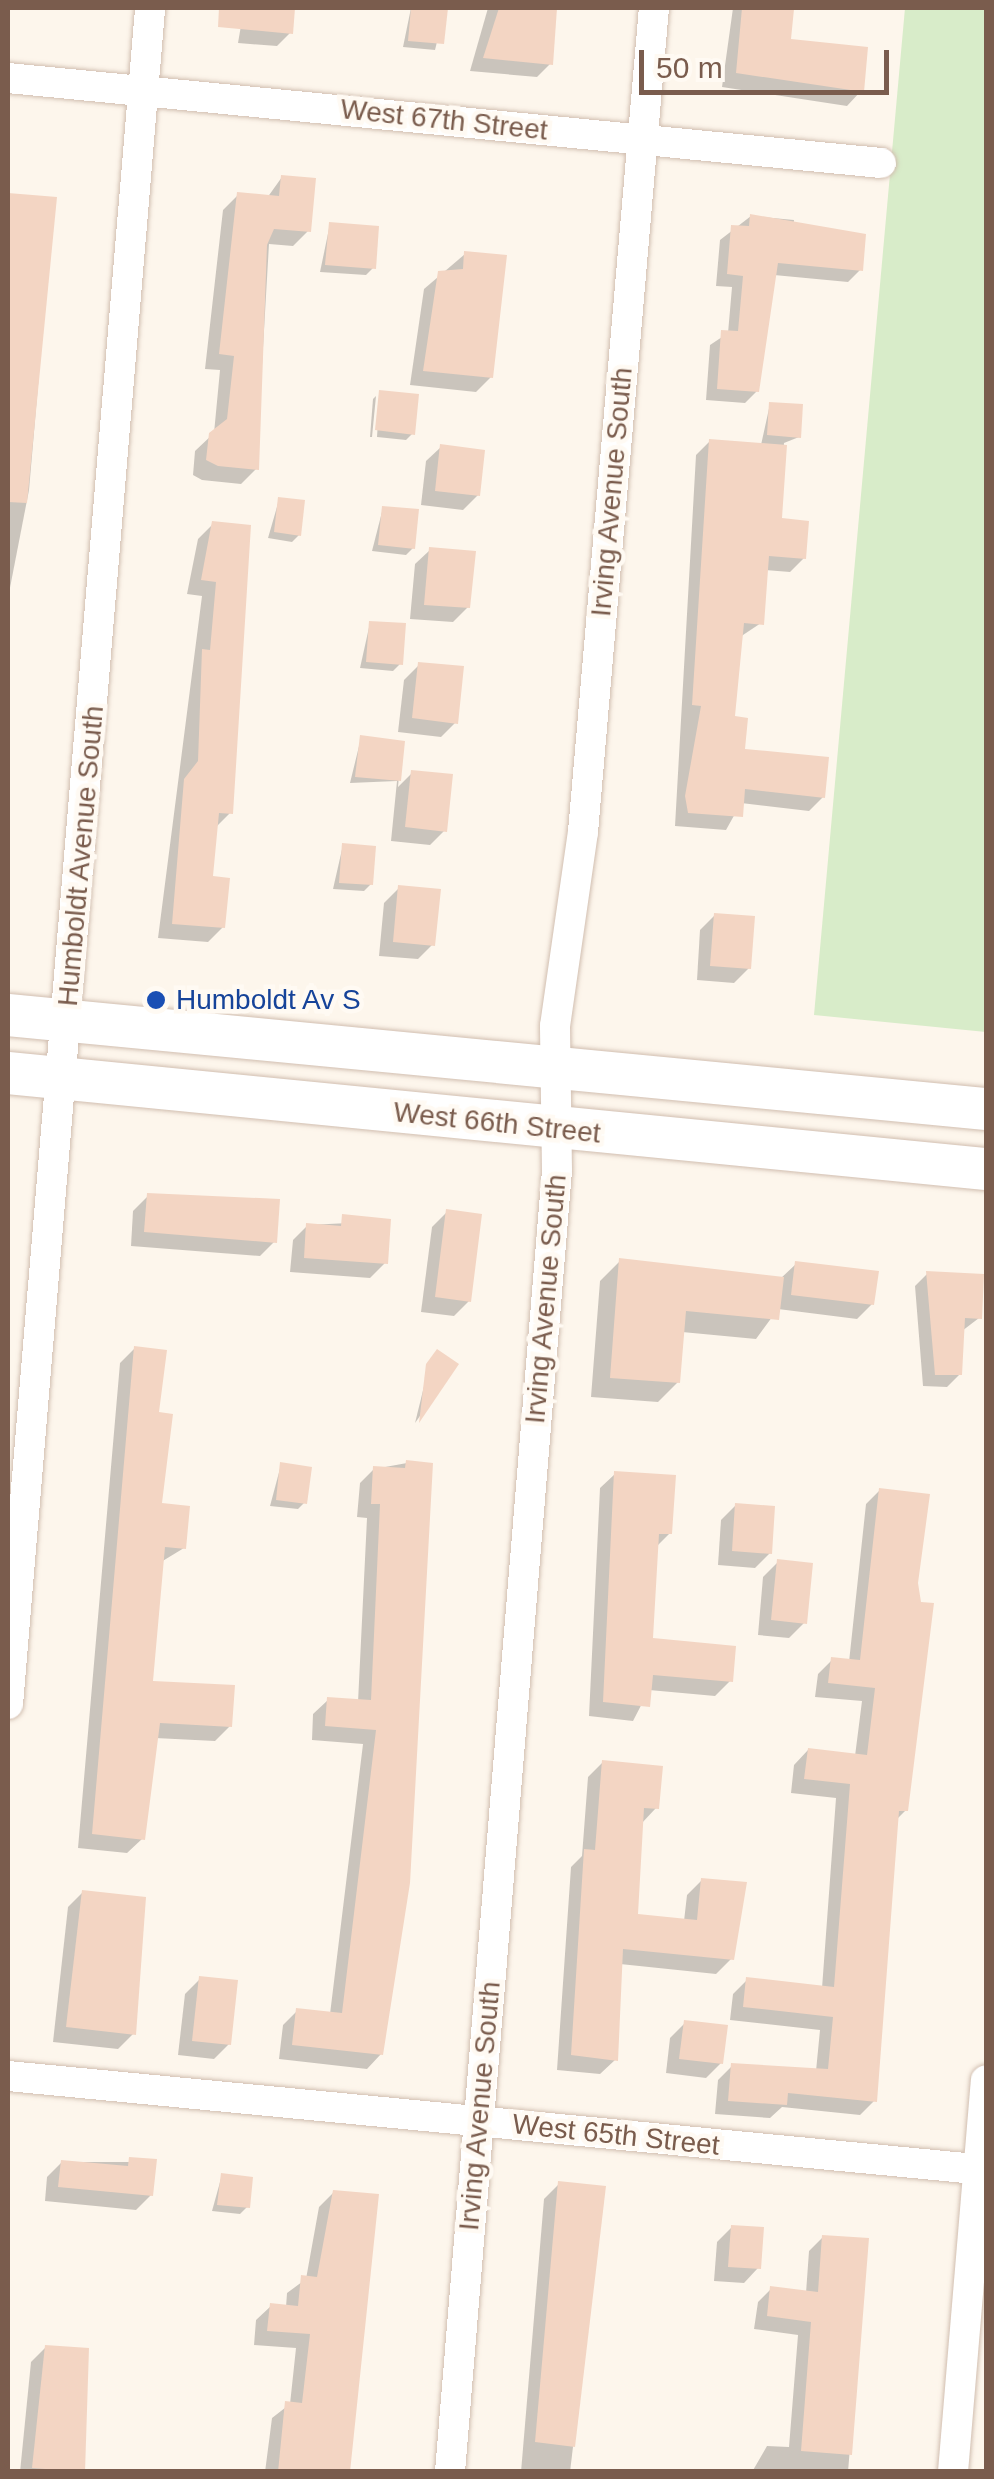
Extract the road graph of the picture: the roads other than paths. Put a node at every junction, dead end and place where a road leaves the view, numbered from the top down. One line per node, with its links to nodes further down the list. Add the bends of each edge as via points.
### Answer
1 (150, 8): 4 (street, Humboldt Avenue South)
2 (654, 8): 5 (street, Irving Avenue South)
3 (8, 78): 4 (street, West 67th Street)
4 (143, 91): 5 (street, West 67th Street); 8 (street, Humboldt Avenue South)
5 (643, 140): 6 (street, West 67th Street); 9 (street, Irving Avenue South)
6 (882, 163)
7 (8, 1015): 8 (main road)
8 (67, 1021): 9 (main road); 11 (street, Humboldt Avenue South)
9 (556, 1067): 12 (main road); 13 (street, Irving Avenue South)
10 (8, 1073): 11 (main road, West 66th Street)
11 (62, 1078): 13 (main road, West 66th Street); 15 (street, Humboldt Avenue South)
12 (986, 1109)
13 (556, 1129): 14 (main road, West 66th Street); 18 (street, Irving Avenue South)
14 (986, 1170)
15 (8, 1704)
16 (8, 2076): 18 (street, West 65th Street)
17 (986, 2080): 19 (street)
18 (479, 2122): 19 (street, West 65th Street); 20 (street, Irving Avenue South)
19 (983, 2170): 21 (street)
20 (450, 2472)
21 (953, 2472)

